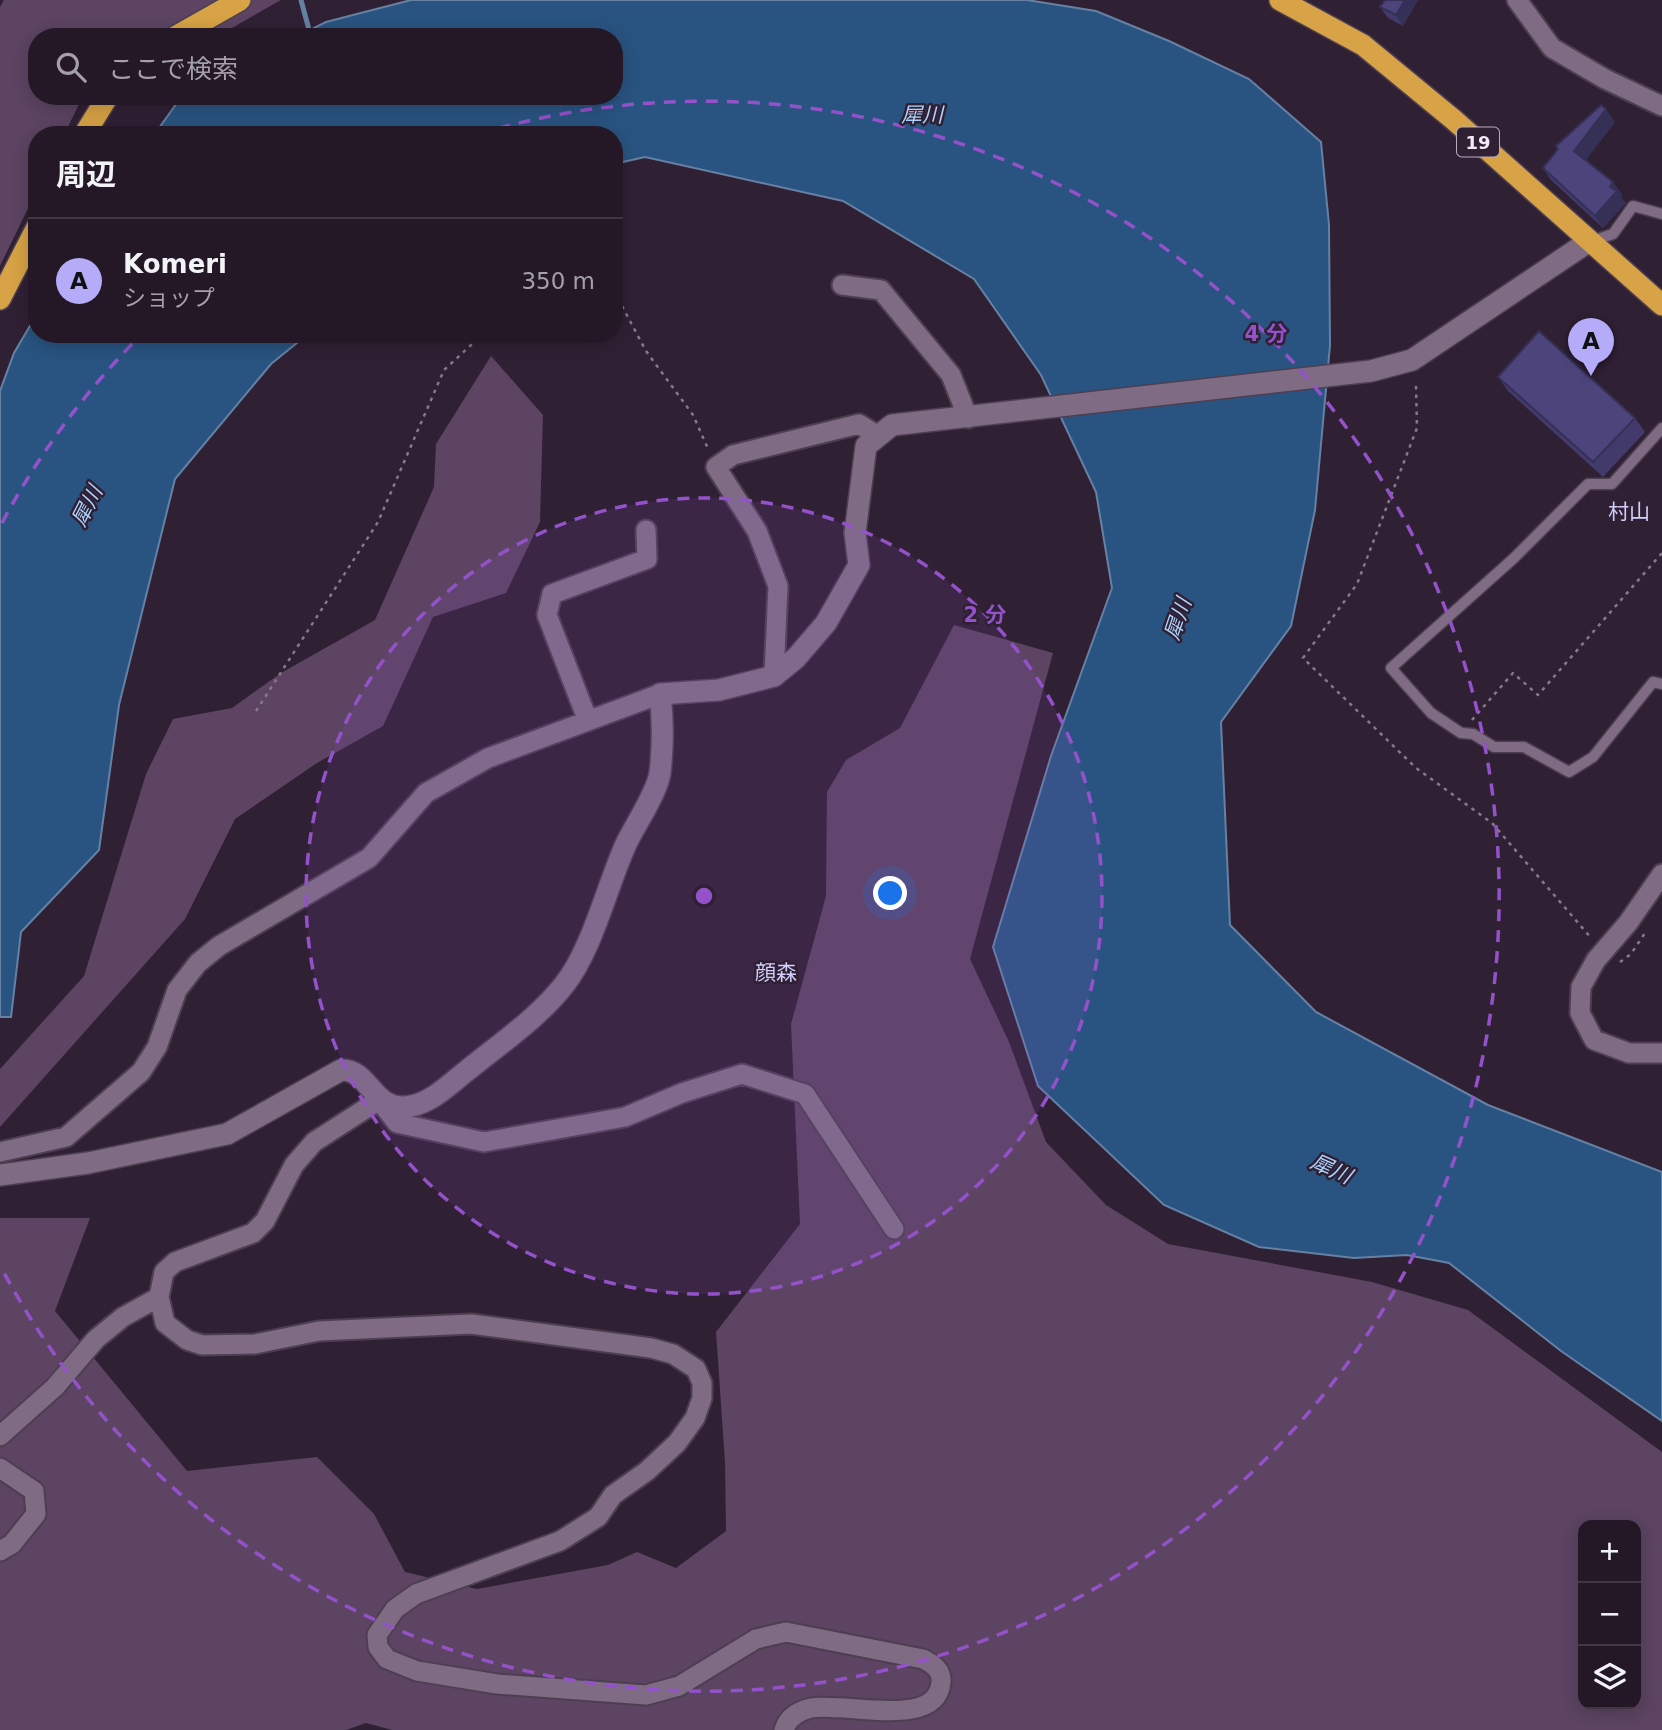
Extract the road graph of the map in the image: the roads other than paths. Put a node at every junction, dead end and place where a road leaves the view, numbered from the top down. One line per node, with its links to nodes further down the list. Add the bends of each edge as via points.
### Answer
1 (240, 0): 4 (highway)
2 (1280, 0): 9 (highway, 19, via 1363,46 1454,120)
3 (1517, 0): 6 (street, via 1552,48)
4 (191, 28)
5 (102, 105): 7 (highway)
6 (1662, 106)
7 (90, 126)
8 (1662, 214): 9 (lane, via 1633,206 1614,234)
9 (1588, 242): 13 (highway, 19); 14 (street, via 1412,360 1371,371)
10 (28, 245): 12 (highway)
11 (842, 285): 14 (street, via 881,290 951,375)
12 (0, 299)
13 (1662, 305)
14 (968, 418): 16 (street, via 892,425)
15 (1662, 428): 19 (lane, via 1612,484 1588,484 1514,558 1391,668 1431,713 1461,733 1473,734 1494,747 1524,747 1569,772 1593,757 1653,682)
16 (878, 436): 18 (street, via 866,446 858,494 855,533 859,565 825,623); 18 (street, via 859,424 733,455 716,467 757,531 778,586)
17 (646, 530): 21 (street, via 647,559 552,594 547,615)
18 (774, 676): 20 (street, via 719,690)
19 (1662, 684)
20 (660, 694): 21 (street); 24 (street, via 660,776 565,984 519,1029 435,1095 414,1106 397,1108)
21 (587, 720): 25 (street, via 488,758 426,793 369,858 198,963 177,990 157,1047 141,1072 105,1105 65,1137)
22 (1662, 874): 23 (street, via 1629,923 1596,960 1581,986 1580,1013 1594,1040 1629,1053)
23 (1662, 1053)
24 (379, 1100): 26 (street, via 358,1076 341,1070 227,1134 88,1163); 27 (street, via 397,1123 484,1142 625,1117 742,1074 805,1094); 28 (street, via 314,1142 294,1165 265,1221 253,1233 175,1262 164,1272)
25 (0, 1152)
26 (0, 1175)
27 (894, 1229)
28 (159, 1297): 29 (street, via 107,1329 55,1387); 32 (street, via 165,1323 202,1345 255,1344 319,1331 471,1324 651,1348 673,1354 696,1369 702,1398 695,1418 657,1462 613,1495 598,1517 560,1541 416,1594 382,1624 378,1647 387,1659 417,1671 497,1684 646,1695 679,1686 756,1639 786,1632 923,1659 936,1666 942,1679 939,1695 920,1715 864,1715 820,1707 798,1712)
29 (0, 1436)
30 (0, 1468): 31 (street, via 34,1491 36,1514 12,1544)
31 (0, 1550)
32 (783, 1730)

